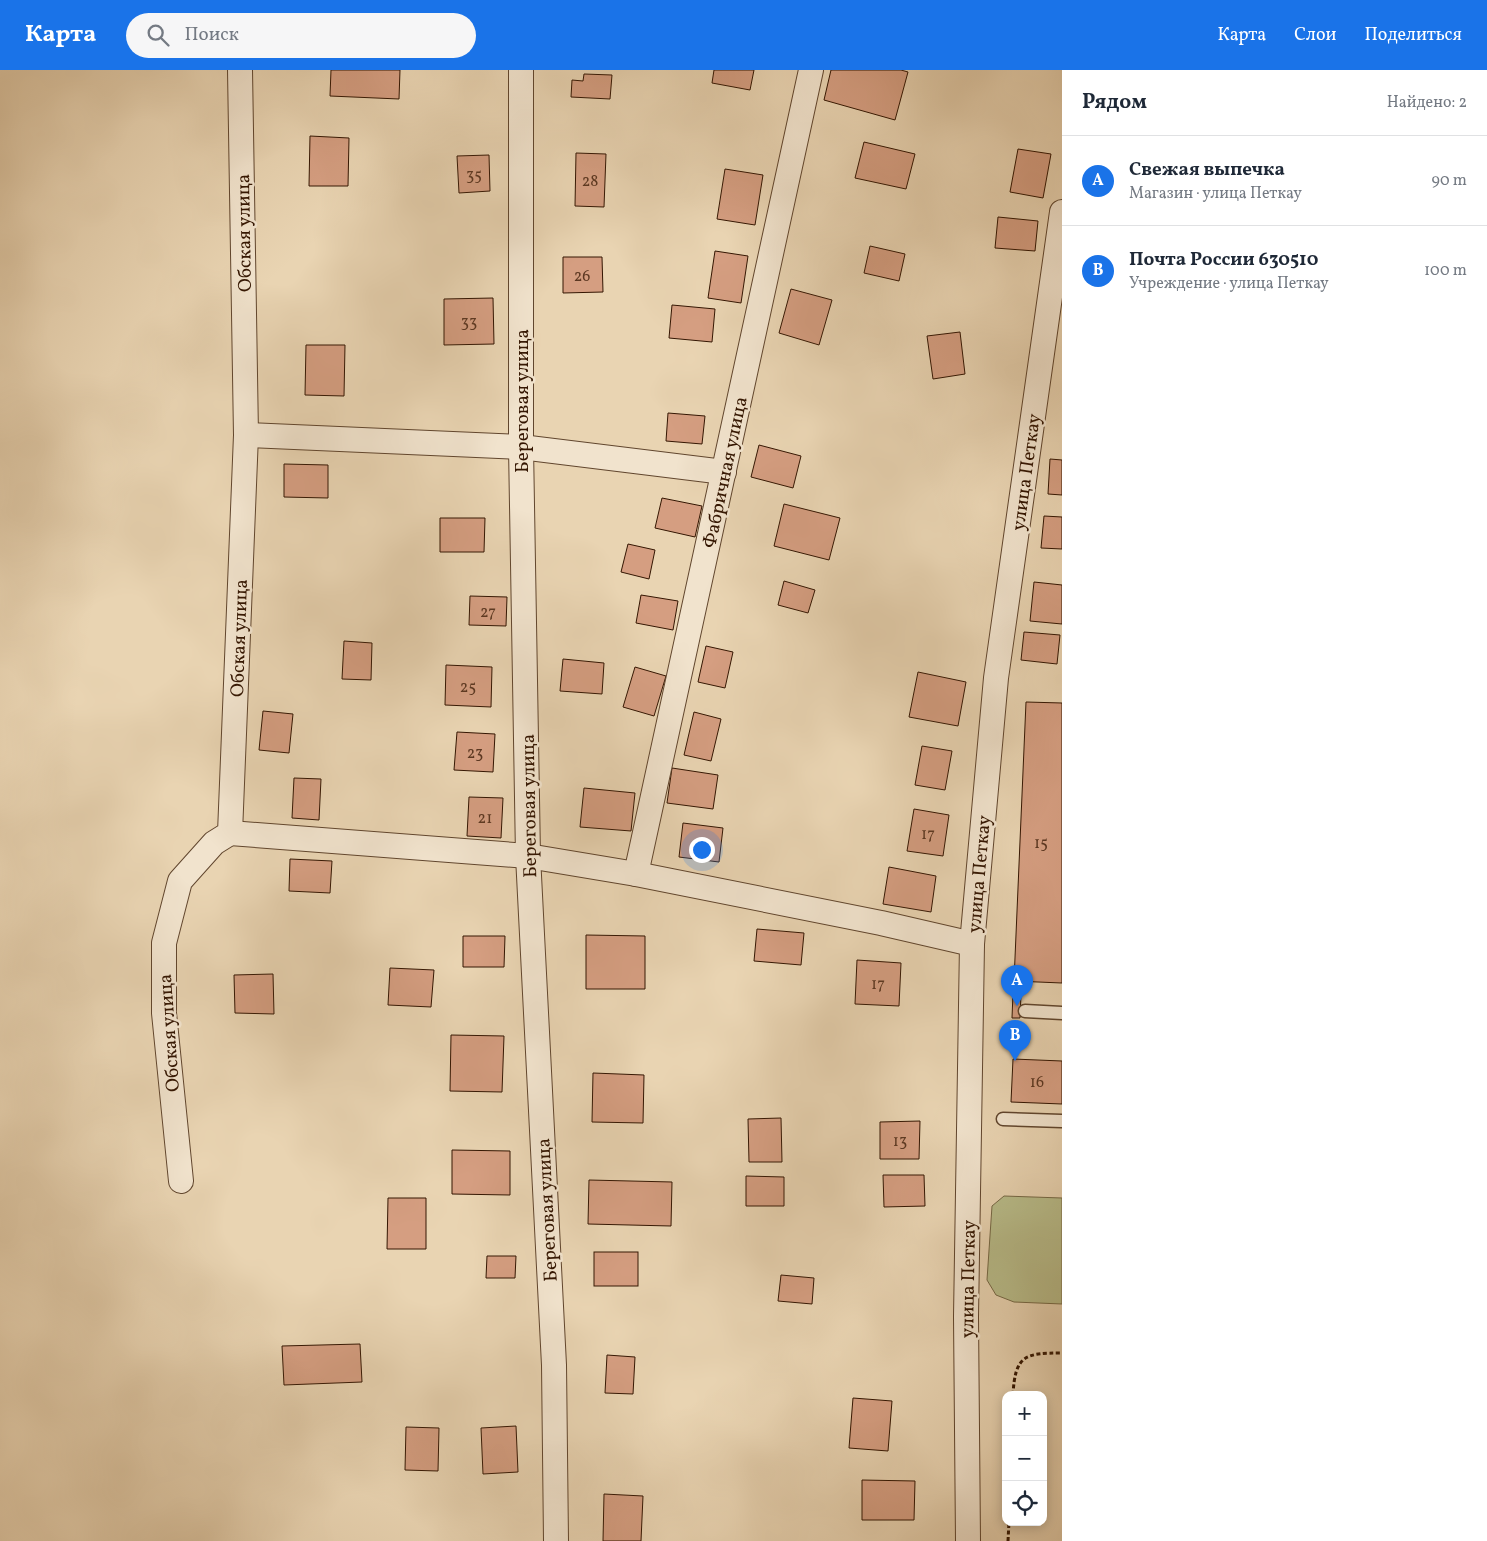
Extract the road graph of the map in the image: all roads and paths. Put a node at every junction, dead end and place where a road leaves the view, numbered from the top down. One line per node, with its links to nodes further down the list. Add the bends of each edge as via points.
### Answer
1 (240, 70): 5 (street, Обская улица)
2 (521, 70): 6 (street, Береговая улица)
3 (812, 70): 7 (street, Фабричная улица)
4 (1062, 212): 11 (street, улица Петкау, via 996,678)
5 (246, 435): 6 (street); 8 (street, Обская улица)
6 (521, 447): 7 (street); 9 (street, Береговая улица)
7 (724, 472): 10 (street, Фабричная улица)
8 (230, 833): 9 (street); 16 (street, Обская улица, via 214,843 180,881 164,943 164,1013)
9 (528, 856): 10 (street); 20 (street, Береговая улица, via 554,1365)
10 (636, 874): 11 (street)
11 (972, 944): 21 (street, улица Петкау, via 966,1317)
12 (1025, 1011): 13 (lane)
13 (1062, 1013)
14 (1003, 1118): 15 (lane)
15 (1062, 1120)
16 (181, 1181)
17 (1062, 1354): 18 (path, via 1039,1353 1024,1359 1016,1370)
18 (1013, 1391)
19 (1009, 1526): 22 (path)
20 (556, 1541)
21 (968, 1541)
22 (1008, 1541)

